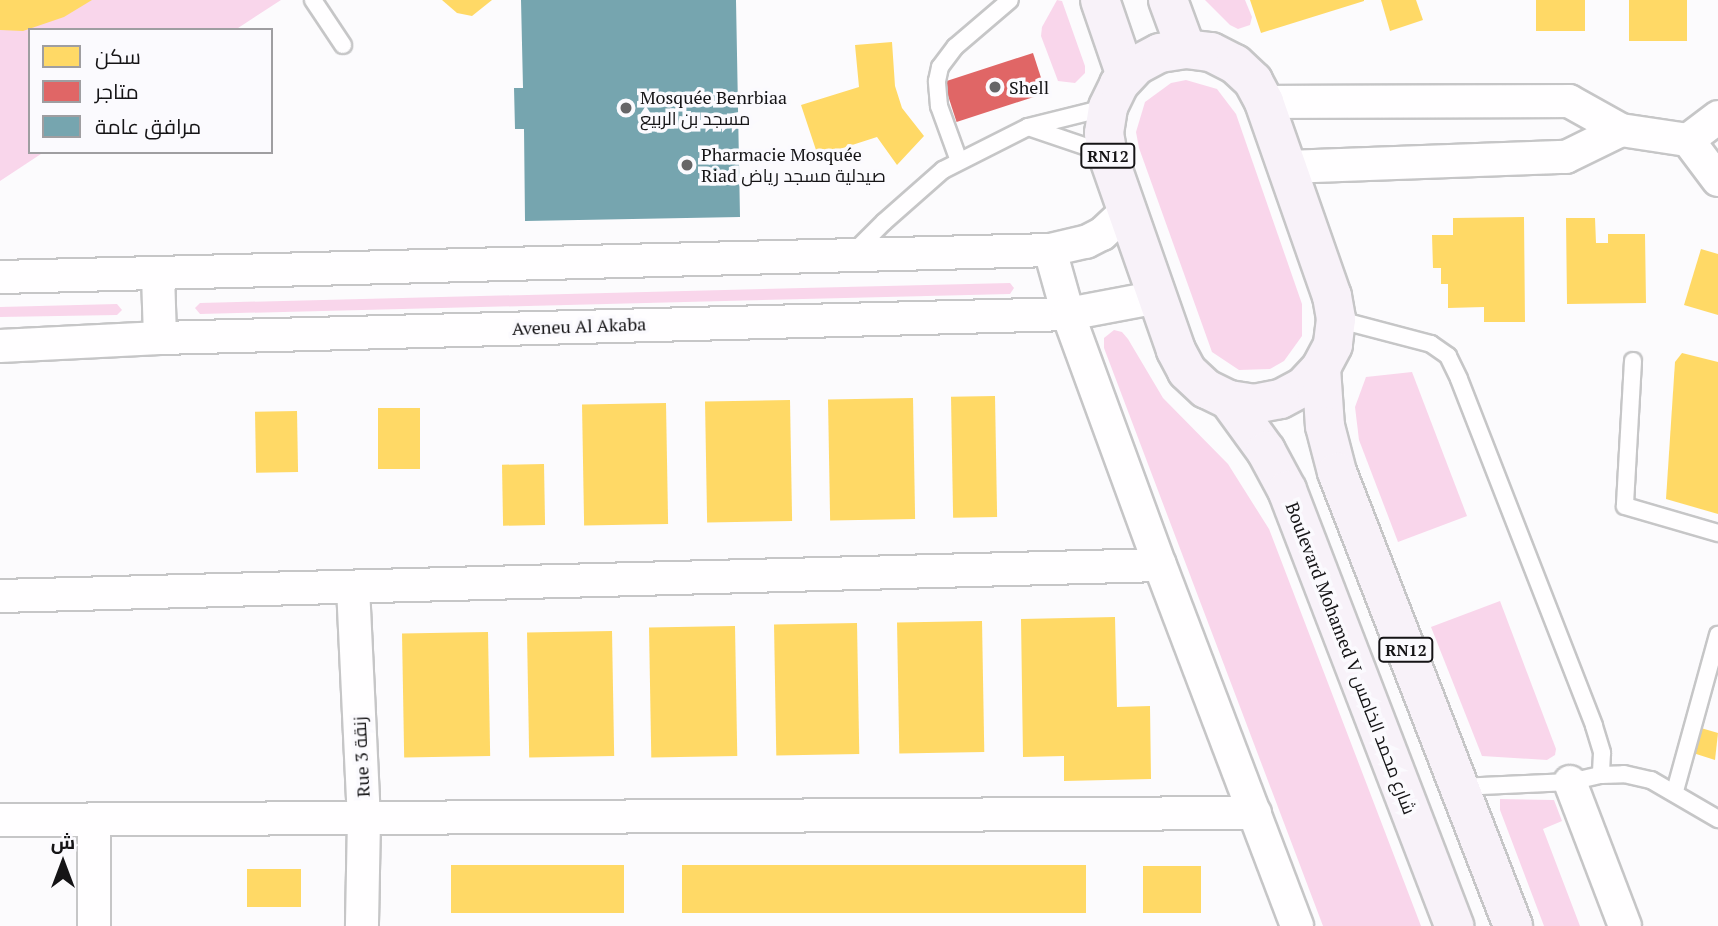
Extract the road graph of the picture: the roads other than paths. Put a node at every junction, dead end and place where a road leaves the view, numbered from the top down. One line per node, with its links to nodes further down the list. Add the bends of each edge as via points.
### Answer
1 (313, 0): 5 (lane)
2 (1010, 0): 14 (lane, via 940,66 939,106)
3 (1100, 0): 7 (main road, RN12)
4 (1168, 0): 6 (main road)
5 (343, 45)
6 (1186, 49): 7 (main road, RN12, via 1160,53 1138,65); 8 (main road, RN12, via 1211,52 1235,64 1254,81)
7 (1117, 92): 10 (lane); 13 (main road, RN12, via 1104,133)
8 (1265, 102): 11 (street, via 1569,101); 15 (main road, RN12)
9 (1718, 117): 12 (street)
10 (1028, 127): 13 (lane); 14 (lane)
11 (1621, 130): 12 (street); 15 (street, via 1566,157)
12 (1688, 139): 16 (street)
13 (1108, 154): 17 (main road, RN12)
14 (959, 161): 19 (lane, via 893,213)
15 (1287, 167): 24 (main road, RN12)
16 (1718, 180)
17 (1127, 211): 18 (street, via 1086,242); 22 (main road, RN12)
18 (1050, 250): 19 (street); 23 (street)
19 (849, 257): 20 (street)
20 (158, 274): 21 (street); 25 (street)
21 (0, 277)
22 (1158, 297): 23 (street, Aveneu Al Akaba); 29 (main road, RN12, via 1187,371 1206,389)
23 (1069, 314): 25 (street, Aveneu Al Akaba); 31 (street)
24 (1336, 319): 28 (main road, RN12, via 1332,345); 35 (lane, via 1431,344 1448,356 1594,726 1602,753)
25 (160, 338): 26 (street, Aveneu Al Akaba)
26 (0, 346)
27 (1633, 361): 30 (lane, via 1625,506)
28 (1321, 368): 29 (main road, RN12, via 1303,387 1280,399 1255,404); 37 (main road, RN12, via 1324,417 1337,472)
29 (1229, 400): 47 (main road, Boulevard Mohamed V شارع محمد الخامس / RN12, via 1287,490)
30 (1718, 533)
31 (1160, 565): 32 (street); 39 (street)
32 (353, 587): 33 (street); 41 (street, Rue 3 زنقة)
33 (0, 596)
34 (1718, 635): 38 (lane)
35 (1601, 775): 36 (lane); 38 (lane, via 1624,774)
36 (1570, 782): 37 (lane); 49 (street)
37 (1460, 787): 48 (main road, RN12)
38 (1675, 791): 40 (lane)
39 (1255, 813): 41 (street); 46 (street)
40 (1718, 818)
41 (364, 819): 43 (street); 45 (street, Rue 3 زنقة)
42 (0, 820): 43 (street)
43 (94, 820): 44 (street)
44 (94, 926)
45 (362, 926)
46 (1297, 926)
47 (1454, 926)
48 (1513, 926)
49 (1625, 926)

